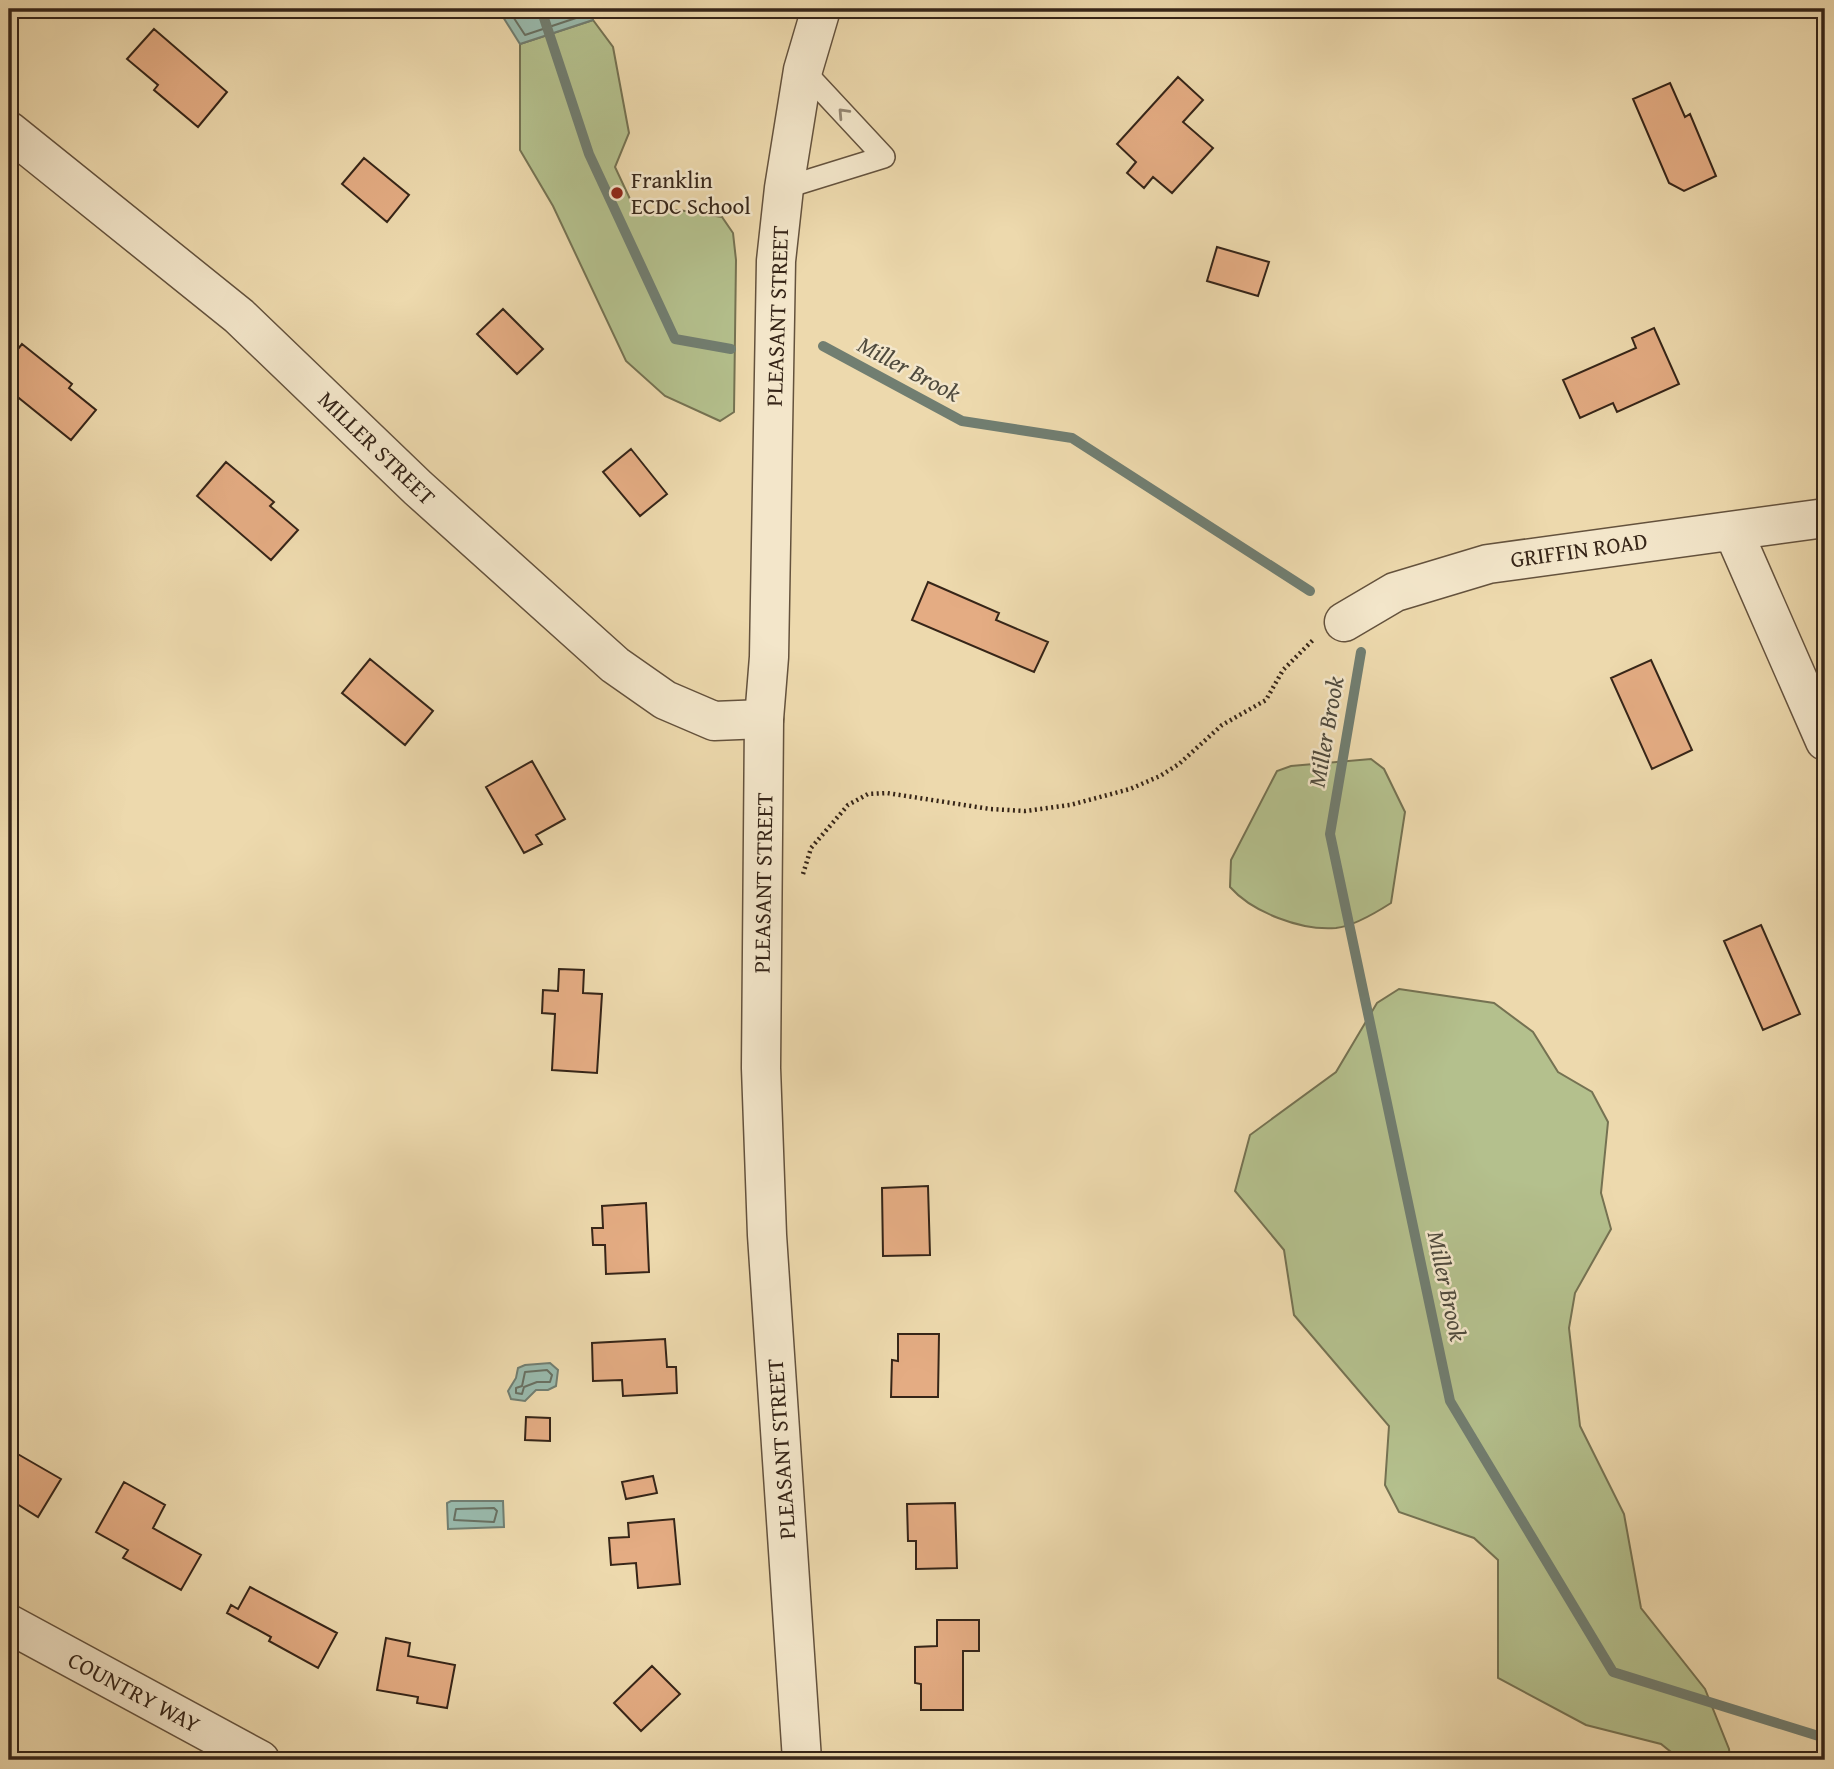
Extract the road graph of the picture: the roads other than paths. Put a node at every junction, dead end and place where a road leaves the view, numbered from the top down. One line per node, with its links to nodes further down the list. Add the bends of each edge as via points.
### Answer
1 (821, 9): 2 (street, PLEASANT STREET)
2 (803, 70): 4 (street, PLEASANT STREET); 4 (lane, one-way to 2, via 884,156)
3 (9, 131): 8 (street, MILLER STREET, via 239,316 418,488 615,665 665,700 714,722)
4 (784, 188): 8 (street, PLEASANT STREET, via 776,261)
5 (1825, 518): 6 (street, GRIFFIN ROAD)
6 (1733, 531): 7 (street, GRIFFIN ROAD, via 1488,564 1395,592); 9 (street)
7 (1344, 622)
8 (764, 719): 12 (street, PLEASANT STREET, via 761,1068 767,1235)
9 (1825, 741)
10 (9, 1624): 11 (street, COUNTRY WAY)
11 (260, 1760)
12 (802, 1760)

